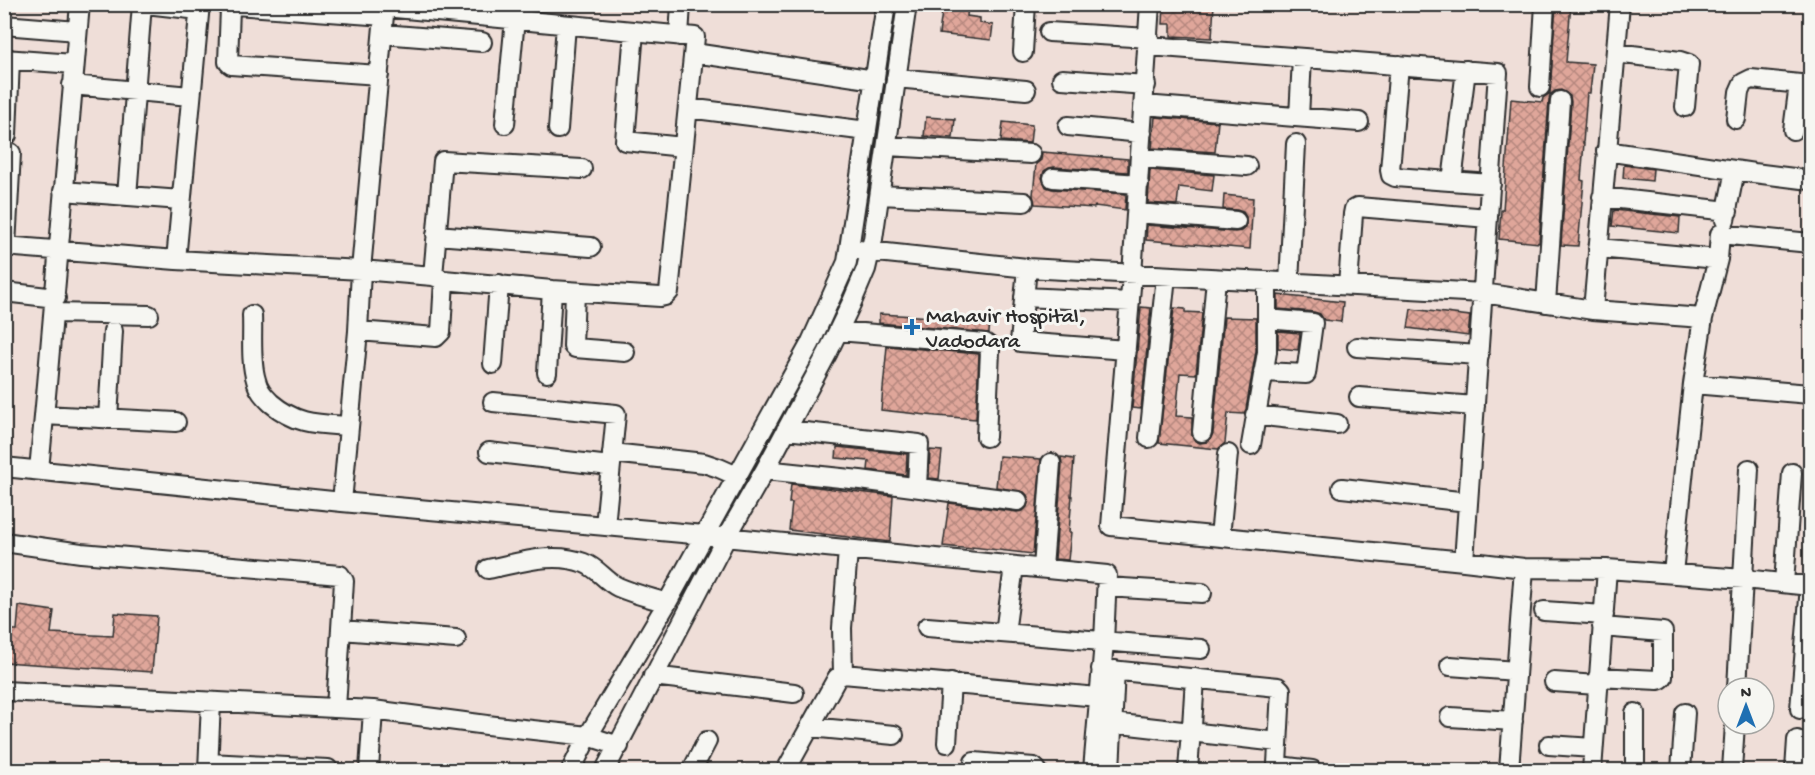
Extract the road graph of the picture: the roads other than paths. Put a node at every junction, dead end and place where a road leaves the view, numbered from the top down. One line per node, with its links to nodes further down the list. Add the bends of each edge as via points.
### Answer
1 (80, 4): 15 (street)
2 (144, 4): 10 (street); 38 (street)
3 (681, 4): 18 (street)
4 (886, 4): 32 (street)
5 (907, 4): 30 (street)
6 (1026, 4): 21 (street)
7 (1150, 4): 20 (street)
8 (1545, 4): 36 (street)
9 (1620, 4): 23 (street)
10 (199, 7): 39 (street)
11 (384, 15): 12 (street); 19 (street); 29 (street); 29 (street, via 235,5 230,8 231,65)
12 (515, 20): 13 (street); 47 (street)
13 (566, 24): 16 (street); 49 (street)
14 (4, 25): 15 (street)
15 (77, 31): 26 (street)
16 (634, 31): 18 (street); 55 (street, via 625,141)
17 (1049, 32): 20 (street)
18 (679, 36): 22 (street, via 695,37)
19 (482, 42)
20 (1149, 42): 24 (street); 34 (street)
21 (1023, 52)
22 (694, 53): 32 (street); 43 (street)
23 (1616, 53): 42 (street, via 1689,64); 56 (street)
24 (1302, 58): 27 (street); 44 (street)
25 (7, 59): 26 (street); 80 (street)
26 (74, 64): 33 (street)
27 (1399, 65): 28 (street); 64 (street, via 1391,175)
28 (1466, 70): 64 (street); 66 (street, via 1498,73)
29 (379, 75): 89 (street)
30 (896, 78): 37 (street); 54 (street)
31 (1062, 79): 34 (street)
32 (875, 81): 51 (street)
33 (72, 85): 38 (street); 67 (street)
34 (1146, 85): 41 (street)
35 (1805, 85): 45 (street, via 1751,79 1743,83 1739,92); 50 (street)
36 (1540, 87)
37 (1026, 90)
38 (135, 91): 39 (street); 69 (street)
39 (190, 96): 71 (street)
40 (1560, 101): 104 (street)
41 (1144, 105): 44 (street); 52 (street)
42 (1685, 107)
43 (688, 108): 51 (street); 55 (street)
44 (1299, 117): 46 (street)
45 (1736, 119)
46 (1359, 122)
47 (505, 124)
48 (1068, 126): 52 (street)
49 (558, 129)
50 (1793, 130)
51 (867, 131): 83 (street)
52 (1142, 133): 58 (street)
53 (1296, 144): 95 (street)
54 (887, 146): 57 (street); 68 (street)
55 (683, 147): 100 (street, via 669,292 660,297)
56 (1606, 151): 61 (street); 70 (street)
57 (1031, 154)
58 (1140, 158): 59 (street); 65 (street)
59 (1247, 166)
60 (582, 169): 78 (street, via 443,161)
61 (1735, 170): 63 (street); 73 (street)
62 (1053, 178): 65 (street)
63 (1810, 180)
64 (1452, 181): 66 (street)
65 (1139, 184): 74 (street)
66 (1491, 184): 75 (street)
67 (63, 191): 69 (street); 85 (street)
68 (880, 195): 72 (street); 84 (street)
69 (128, 196): 71 (street)
70 (1602, 197): 73 (street); 82 (street)
71 (181, 200): 87 (street)
72 (1024, 202)
73 (1728, 211): 77 (street)
74 (1137, 213): 76 (street); 90 (street)
75 (1488, 218): 97 (street, via 1354,209); 101 (street)
76 (1236, 221)
77 (1720, 234): 79 (street); 86 (street)
78 (436, 235): 81 (street); 92 (street)
79 (1810, 243)
80 (5, 246): 85 (street)
81 (591, 247)
82 (1598, 248): 86 (street); 106 (street)
83 (849, 249): 84 (street); 146 (street, via 847,262 810,344)
84 (870, 250): 88 (street); 112 (street)
85 (58, 251): 87 (street); 105 (street)
86 (1718, 259): 109 (street)
87 (176, 260): 89 (street)
88 (1027, 268): 90 (street); 102 (street)
89 (361, 270): 92 (street); 111 (street)
90 (1132, 274): 91 (street); 103 (street)
91 (1166, 276): 93 (street); 135 (street)
92 (438, 278): 96 (street); 111 (street, via 441,332 436,337)
93 (1216, 279): 94 (street); 133 (street)
94 (1267, 282): 95 (street); 110 (street)
95 (1289, 283): 97 (street)
96 (499, 284): 98 (street); 118 (street)
97 (1348, 286): 101 (street)
98 (552, 290): 100 (street); 120 (street)
99 (4, 292): 105 (street)
100 (575, 292): 116 (street, via 573,346)
101 (1483, 293): 104 (street); 117 (street)
102 (1024, 297): 103 (street); 115 (street, via 1020,342)
103 (1130, 302): 115 (street)
104 (1546, 303): 106 (street)
105 (55, 305): 107 (street); 126 (street)
106 (1593, 310): 109 (street)
107 (149, 315)
108 (252, 315): 131 (street, via 254,373 265,397 287,416 301,421)
109 (1703, 318): 121 (street)
110 (1267, 319): 119 (street); 119 (street, via 1313,323 1306,374)
111 (358, 331): 131 (street)
112 (838, 331): 132 (street); 134 (street, via 985,343 990,351)
113 (112, 332): 128 (street)
114 (1357, 347): 117 (street)
115 (1126, 350): 154 (street, via 1112,526)
116 (624, 352)
117 (1479, 355): 125 (street)
118 (493, 364)
119 (1263, 372): 127 (street)
120 (547, 374)
121 (1693, 384): 122 (street); 164 (street)
122 (1810, 394)
123 (1359, 397): 125 (street)
124 (493, 402): 139 (street, via 616,414)
125 (1475, 406): 151 (street)
126 (44, 416): 128 (street); 143 (street)
127 (1255, 416): 130 (street); 136 (street)
128 (108, 419): 129 (street)
129 (176, 422)
130 (1337, 424)
131 (349, 426): 150 (street)
132 (786, 430): 144 (street); 147 (street, via 919,444)
133 (1202, 432)
134 (986, 437)
135 (1149, 438)
136 (1251, 445)
137 (489, 452): 139 (street)
138 (1228, 454): 154 (street)
139 (611, 459): 146 (street, via 704,463); 152 (street)
140 (1051, 463): 160 (street)
141 (4, 467): 143 (street)
142 (1749, 469): 165 (street)
143 (39, 471): 150 (street)
144 (765, 471): 147 (street); 155 (street)
145 (1792, 473): 166 (street)
146 (737, 476): 153 (street)
147 (917, 488): 149 (street)
148 (1342, 488): 151 (street)
149 (1018, 501)
150 (342, 502): 152 (street)
151 (1468, 502): 158 (street)
152 (605, 526): 153 (street)
153 (704, 535): 155 (street); 170 (street)
154 (1220, 537): 158 (street)
155 (726, 538): 157 (street); 183 (street)
156 (4, 542): 174 (street, via 81,553 340,575 344,581)
157 (848, 550): 159 (street); 182 (street)
158 (1464, 561): 161 (street)
159 (1014, 566): 160 (street); 175 (street)
160 (1043, 568): 168 (street, via 1107,575)
161 (1524, 568): 163 (street); 181 (street)
162 (488, 569): 170 (street, via 543,558 564,558 596,568 618,586)
163 (1607, 569): 164 (street); 172 (street)
164 (1673, 573): 165 (street)
165 (1744, 579): 166 (street); 184 (street)
166 (1784, 583): 167 (street)
167 (1810, 586): 194 (street)
168 (1107, 587): 169 (street); 177 (street)
169 (1202, 593)
170 (667, 603): 204 (street)
171 (1544, 611): 172 (street)
172 (1603, 621): 186 (street); 186 (street, via 1663,632 1663,677)
173 (927, 627): 175 (street)
174 (341, 630): 176 (street); 193 (street)
175 (1005, 633): 177 (street)
176 (456, 639)
177 (1104, 642): 178 (street); 180 (street)
178 (1201, 649)
179 (1450, 666): 181 (street)
180 (1108, 670): 185 (street); 191 (street); 200 (street)
181 (1516, 671): 199 (street)
182 (843, 674): 188 (street); 201 (street)
183 (653, 676): 190 (street); 211 (street)
184 (1738, 676)
185 (1195, 678): 202 (street); 208 (street, via 1278,687)
186 (1598, 681): 187 (street); 212 (street)
187 (1554, 682)
188 (951, 683): 191 (street); 209 (street)
189 (4, 691): 192 (street)
190 (794, 693)
191 (1098, 697): 222 (street)
192 (211, 702): 193 (street); 214 (street)
193 (336, 708): 195 (street)
194 (1800, 709)
195 (373, 710): 204 (street); 216 (street)
196 (1635, 713): 228 (street)
197 (1685, 713): 229 (street)
198 (1450, 717): 199 (street)
199 (1513, 721): 226 (street)
200 (1112, 723): 202 (street); 223 (street)
201 (810, 727): 203 (street); 220 (street)
202 (1191, 733): 208 (street); 224 (street)
203 (894, 735)
204 (588, 736): 211 (street); 217 (street)
205 (1734, 736): 230 (street)
206 (1797, 740): 231 (street)
207 (707, 741): 219 (street)
208 (1278, 742): 225 (street, via 1280,766)
209 (947, 744)
210 (1549, 745): 212 (street)
211 (619, 746): 218 (street)
212 (1593, 748): 227 (street)
213 (974, 762): 221 (street, via 1034,767)
214 (208, 766): 215 (street)
215 (328, 769)
216 (369, 771)
217 (571, 771)
218 (605, 771)
219 (692, 771)
220 (786, 771)
221 (1037, 771)
222 (1093, 771)
223 (1110, 771)
224 (1188, 771)
225 (1312, 771)
226 (1509, 771)
227 (1592, 771)
228 (1635, 771)
229 (1681, 771)
230 (1732, 771)
231 (1795, 771)

